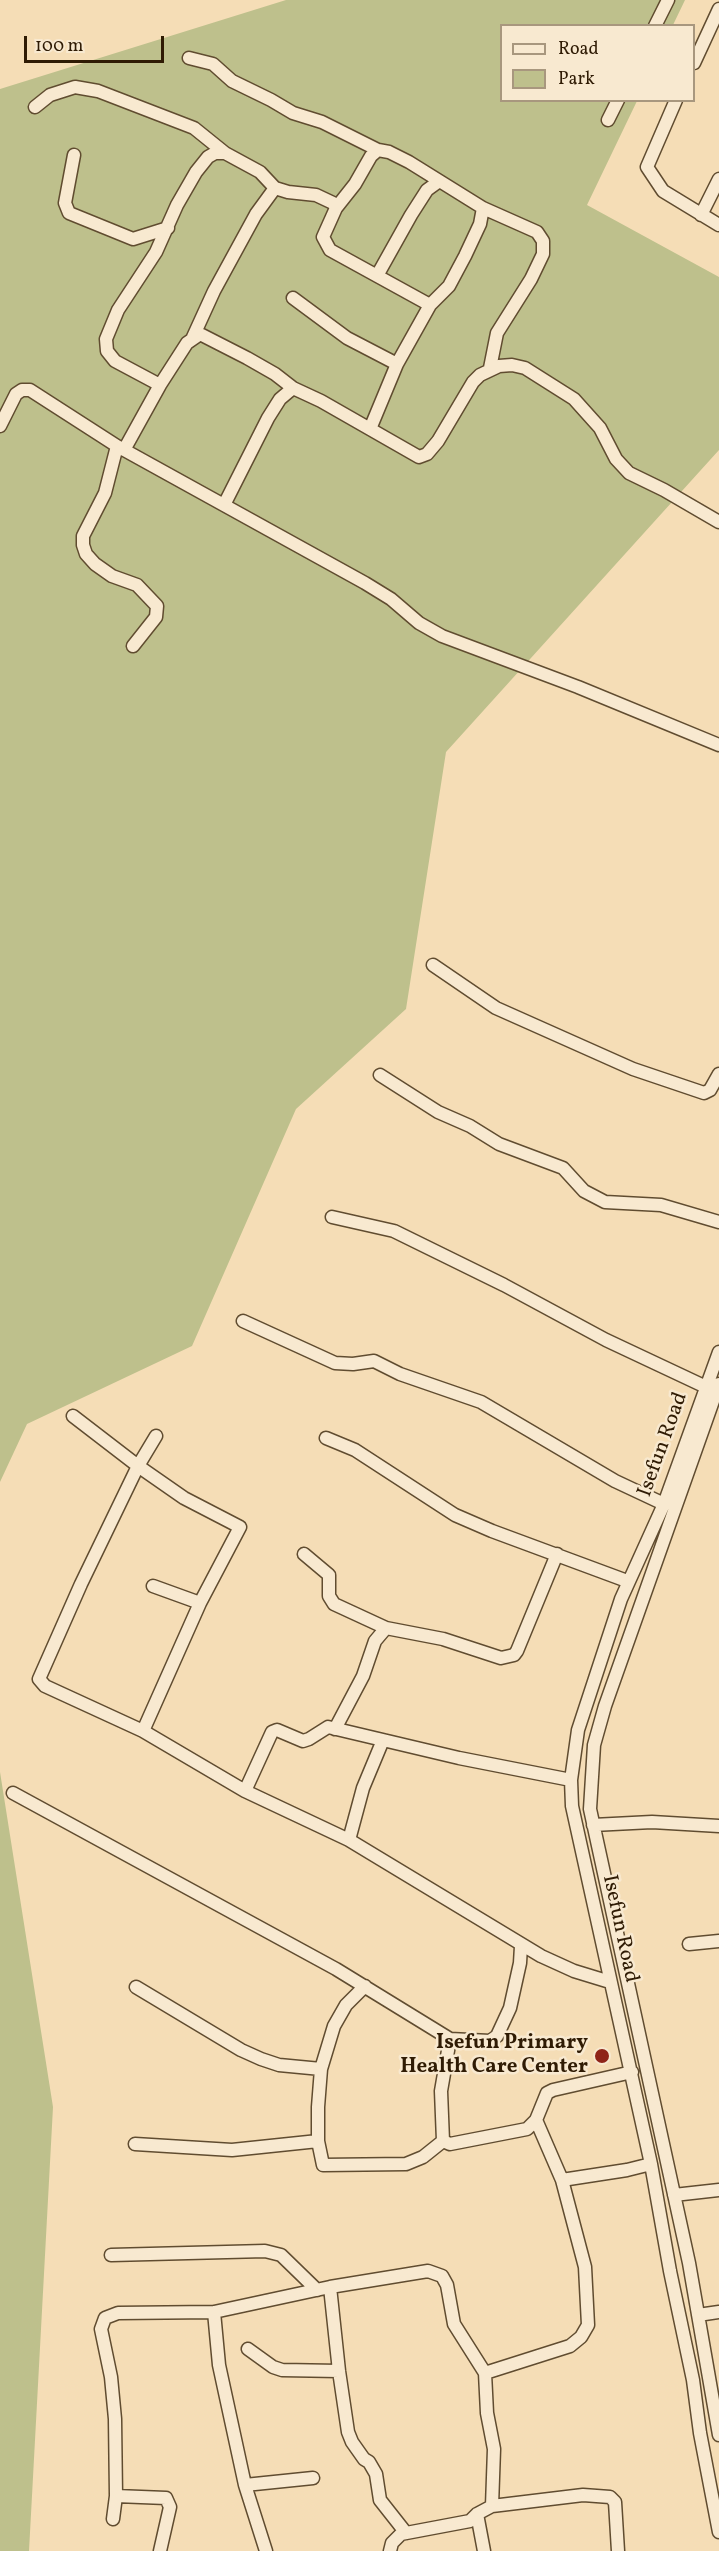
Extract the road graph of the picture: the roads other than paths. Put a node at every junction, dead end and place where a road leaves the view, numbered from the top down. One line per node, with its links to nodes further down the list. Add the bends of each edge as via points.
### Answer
1 (668, 0): 3 (street)
2 (719, 9): 5 (street)
3 (656, 24)
4 (189, 58): 10 (street, via 213,64 231,81)
5 (695, 59)
6 (617, 102): 9 (street)
7 (675, 102): 18 (street, via 647,167 663,190)
8 (35, 107): 11 (street, via 50,95 75,87 98,91 194,128)
9 (608, 120)
10 (378, 150): 14 (street, via 409,162); 16 (street)
11 (225, 153): 15 (street, via 260,172); 20 (street, via 208,157 196,172)
12 (74, 155): 20 (street, via 65,203 69,213 133,239)
13 (719, 179): 18 (street)
14 (438, 182): 17 (street); 21 (street, via 427,190)
15 (275, 188): 16 (street, via 316,195); 24 (street, via 256,214)
16 (336, 207): 21 (street, via 323,237 325,243 336,254)
17 (483, 208): 23 (street, via 480,224 449,286); 26 (street, via 537,232 543,241 543,254 531,279 497,333)
18 (701, 215): 19 (street)
19 (719, 225)
20 (168, 228): 27 (street, via 118,310 106,339 107,351 115,361)
21 (378, 274): 23 (street)
22 (293, 298): 25 (street, via 346,338)
23 (430, 305): 25 (street)
24 (193, 337): 27 (street); 28 (street, via 207,337)
25 (397, 364): 30 (street)
26 (490, 368): 30 (street, via 473,382 427,454 412,454); 33 (street, via 525,368 574,399 600,428 622,468)
27 (160, 385): 31 (street)
28 (293, 388): 30 (street); 32 (street, via 268,418)
29 (0, 426): 31 (street, via 16,394 30,390)
30 (370, 429)
31 (121, 448): 32 (street); 34 (street, via 82,545 95,564 112,576 137,585 156,606 156,617)
32 (224, 505): 35 (street, via 365,584 442,636)
33 (719, 522)
34 (133, 646)
35 (719, 745)
36 (433, 965): 37 (street, via 496,1008 644,1073 704,1093)
37 (719, 1074)
38 (380, 1075): 40 (street, via 499,1144 563,1168 584,1191 605,1202 661,1205)
39 (332, 1216): 44 (street, via 409,1237 606,1340)
40 (719, 1222)
41 (243, 1321): 49 (street, via 335,1363 374,1361 481,1402 615,1481)
42 (719, 1352): 44 (street, Isefun Road)
43 (719, 1384): 62 (street, Isefun Road, via 605,1706 594,1745 590,1791)
44 (706, 1387): 49 (street, Isefun Road)
45 (73, 1416): 48 (street)
46 (156, 1436): 48 (street)
47 (326, 1438): 51 (street, via 355,1450 455,1515)
48 (138, 1466): 54 (street, via 184,1498 240,1527); 57 (street, via 39,1679 45,1686)
49 (664, 1503): 52 (street, Isefun Road)
50 (304, 1554): 55 (street, via 329,1575 329,1596 334,1604)
51 (558, 1554): 52 (street); 55 (street, via 514,1655 501,1658 443,1639)
52 (627, 1581): 59 (street, Isefun Road, via 578,1730)
53 (153, 1586): 54 (street)
54 (200, 1603): 57 (street)
55 (386, 1628): 56 (street, via 375,1641 363,1676)
56 (335, 1729): 58 (street); 60 (street, via 328,1727 303,1741 277,1730 272,1732)
57 (144, 1731): 60 (street)
58 (383, 1740): 59 (street); 64 (street, via 363,1788)
59 (571, 1780): 70 (street, Isefun Road, via 572,1806)
60 (245, 1791): 64 (street)
61 (13, 1793): 72 (street)
62 (593, 1825): 63 (street, via 651,1822); 83 (street, Isefun Road)
63 (719, 1826)
64 (349, 1840): 67 (street)
65 (719, 1941): 66 (street)
66 (689, 1944)
67 (521, 1946): 68 (street); 69 (street)
68 (540, 1956): 69 (street); 70 (street)
69 (520, 1963): 73 (street, via 510,2008 497,2036 490,2041)
70 (610, 1982): 75 (street, Isefun Road)
71 (136, 1986): 74 (street, via 261,2059)
72 (365, 1986): 73 (street); 74 (street, via 346,2005 334,2026)
73 (450, 2039): 78 (street, via 441,2091)
74 (321, 2069): 77 (street)
75 (632, 2072): 76 (street, via 547,2093); 80 (street, Isefun Road)
76 (536, 2120): 78 (street, via 520,2131 450,2144); 81 (street)
77 (318, 2141): 78 (street, via 323,2165 406,2164 423,2157); 79 (street, via 232,2150)
78 (443, 2141)
79 (135, 2144)
80 (651, 2164): 81 (street); 100 (street, Isefun Road)
81 (562, 2180): 92 (street, via 585,2267 588,2325 570,2346)
82 (719, 2190): 83 (street)
83 (675, 2195): 89 (street, Isefun Road)
84 (111, 2256): 86 (street, via 265,2251 281,2255)
85 (330, 2287): 86 (street); 91 (street); 92 (street, via 428,2271 442,2276 454,2324)
86 (317, 2290): 87 (street)
87 (214, 2312): 95 (street, via 219,2365); 96 (street, via 118,2313 105,2319 101,2329 115,2419)
88 (719, 2312): 89 (street)
89 (698, 2315): 93 (street, Isefun Road)
90 (248, 2349): 91 (street, via 282,2370)
91 (339, 2371): 101 (street, via 352,2442 376,2474 380,2500)
92 (484, 2373): 97 (street, via 494,2449)
93 (719, 2430)
94 (313, 2478): 95 (street)
95 (245, 2485): 103 (street)
96 (116, 2496): 99 (street); 102 (street, via 166,2498 170,2503)
97 (492, 2506): 98 (street); 106 (street, via 583,2495 610,2497 616,2507)
98 (477, 2514): 101 (street, via 470,2522); 105 (street)
99 (113, 2519)
100 (719, 2532)
101 (406, 2533): 104 (street, via 392,2543)
102 (160, 2551)
103 (266, 2551)
104 (390, 2551)
105 (484, 2551)
106 (618, 2551)

